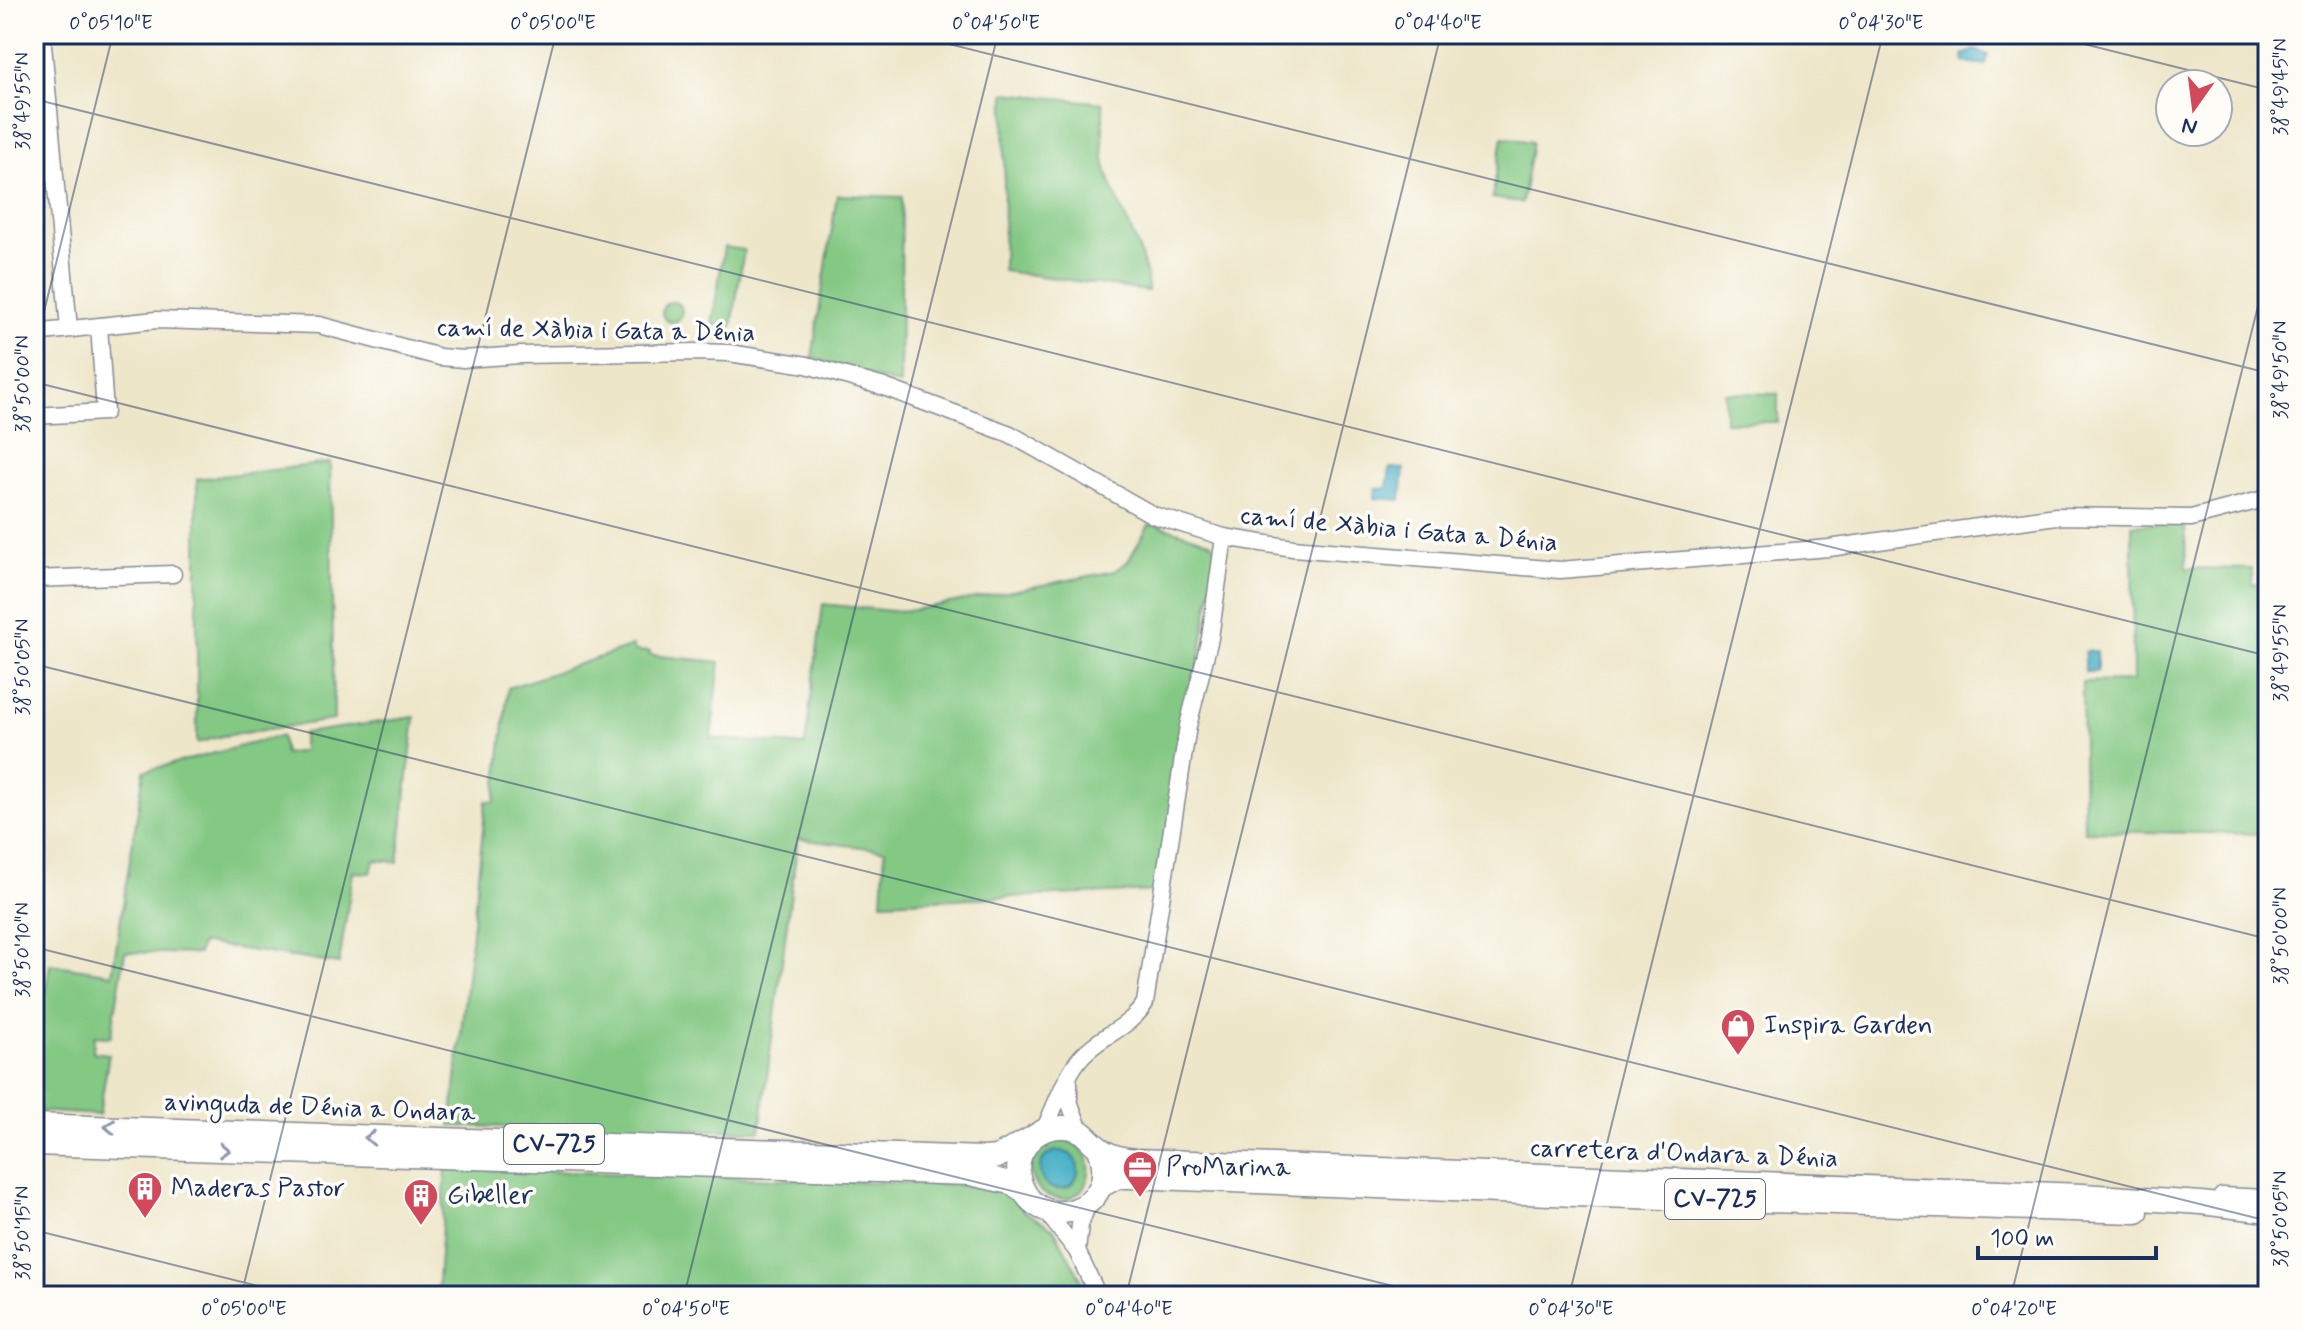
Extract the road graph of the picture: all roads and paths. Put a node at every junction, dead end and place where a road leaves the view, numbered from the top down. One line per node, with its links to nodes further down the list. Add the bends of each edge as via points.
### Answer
1 (42, 34): 3 (street)
2 (99, 326): 3 (street, camí de Xàbia i Gata a Dénia); 5 (street, via 105,412); 7 (street, camí de Xàbia i Gata a Dénia, via 187,320 319,325 463,359 694,352 807,365 1010,434 1153,515)
3 (69, 329): 4 (street, camí de Xàbia i Gata a Dénia)
4 (34, 333)
5 (34, 416)
6 (2268, 498): 7 (street, camí de Xàbia i Gata a Dénia, via 2191,518 2056,516 1829,548 1560,570)
7 (1224, 537): 10 (street, via 1145,1003)
8 (173, 574): 9 (street)
9 (34, 579)
10 (1069, 1072): 12 (street, via 1069,1101); 13 (street)
11 (34, 1125): 13 (main road, avinguda de Dénia a Ondara / CV-725, one-way to 11, via 997,1157 984,1158)
12 (1080, 1131): 13 (main road, CV-725, via 1068,1127); 15 (main road, CV-725)
13 (1038, 1134): 16 (main road, via 1019,1159)
14 (34, 1144): 16 (main road, avinguda de Dénia a Ondara / CV-725, one-way to 16, via 970,1174 1011,1183)
15 (1099, 1149): 17 (main road, via 1105,1174); 18 (main road, carretera d'Ondara a Dénia / CV-725, via 1137,1160 1292,1168)
16 (1025, 1193): 20 (main road, CV-725)
17 (1095, 1195): 20 (main road, CV-725, via 1067,1212); 22 (main road, carretera d'Ondara a Dénia / CV-725, via 1118,1177); 23 (street, via 1080,1225)
18 (2083, 1195): 19 (street); 21 (main road, carretera d'Ondara a Dénia / CV-725)
19 (2268, 1198)
20 (1044, 1209): 23 (street)
21 (2268, 1211)
22 (2268, 1217)
23 (1077, 1251): 24 (street)
24 (1098, 1296)

